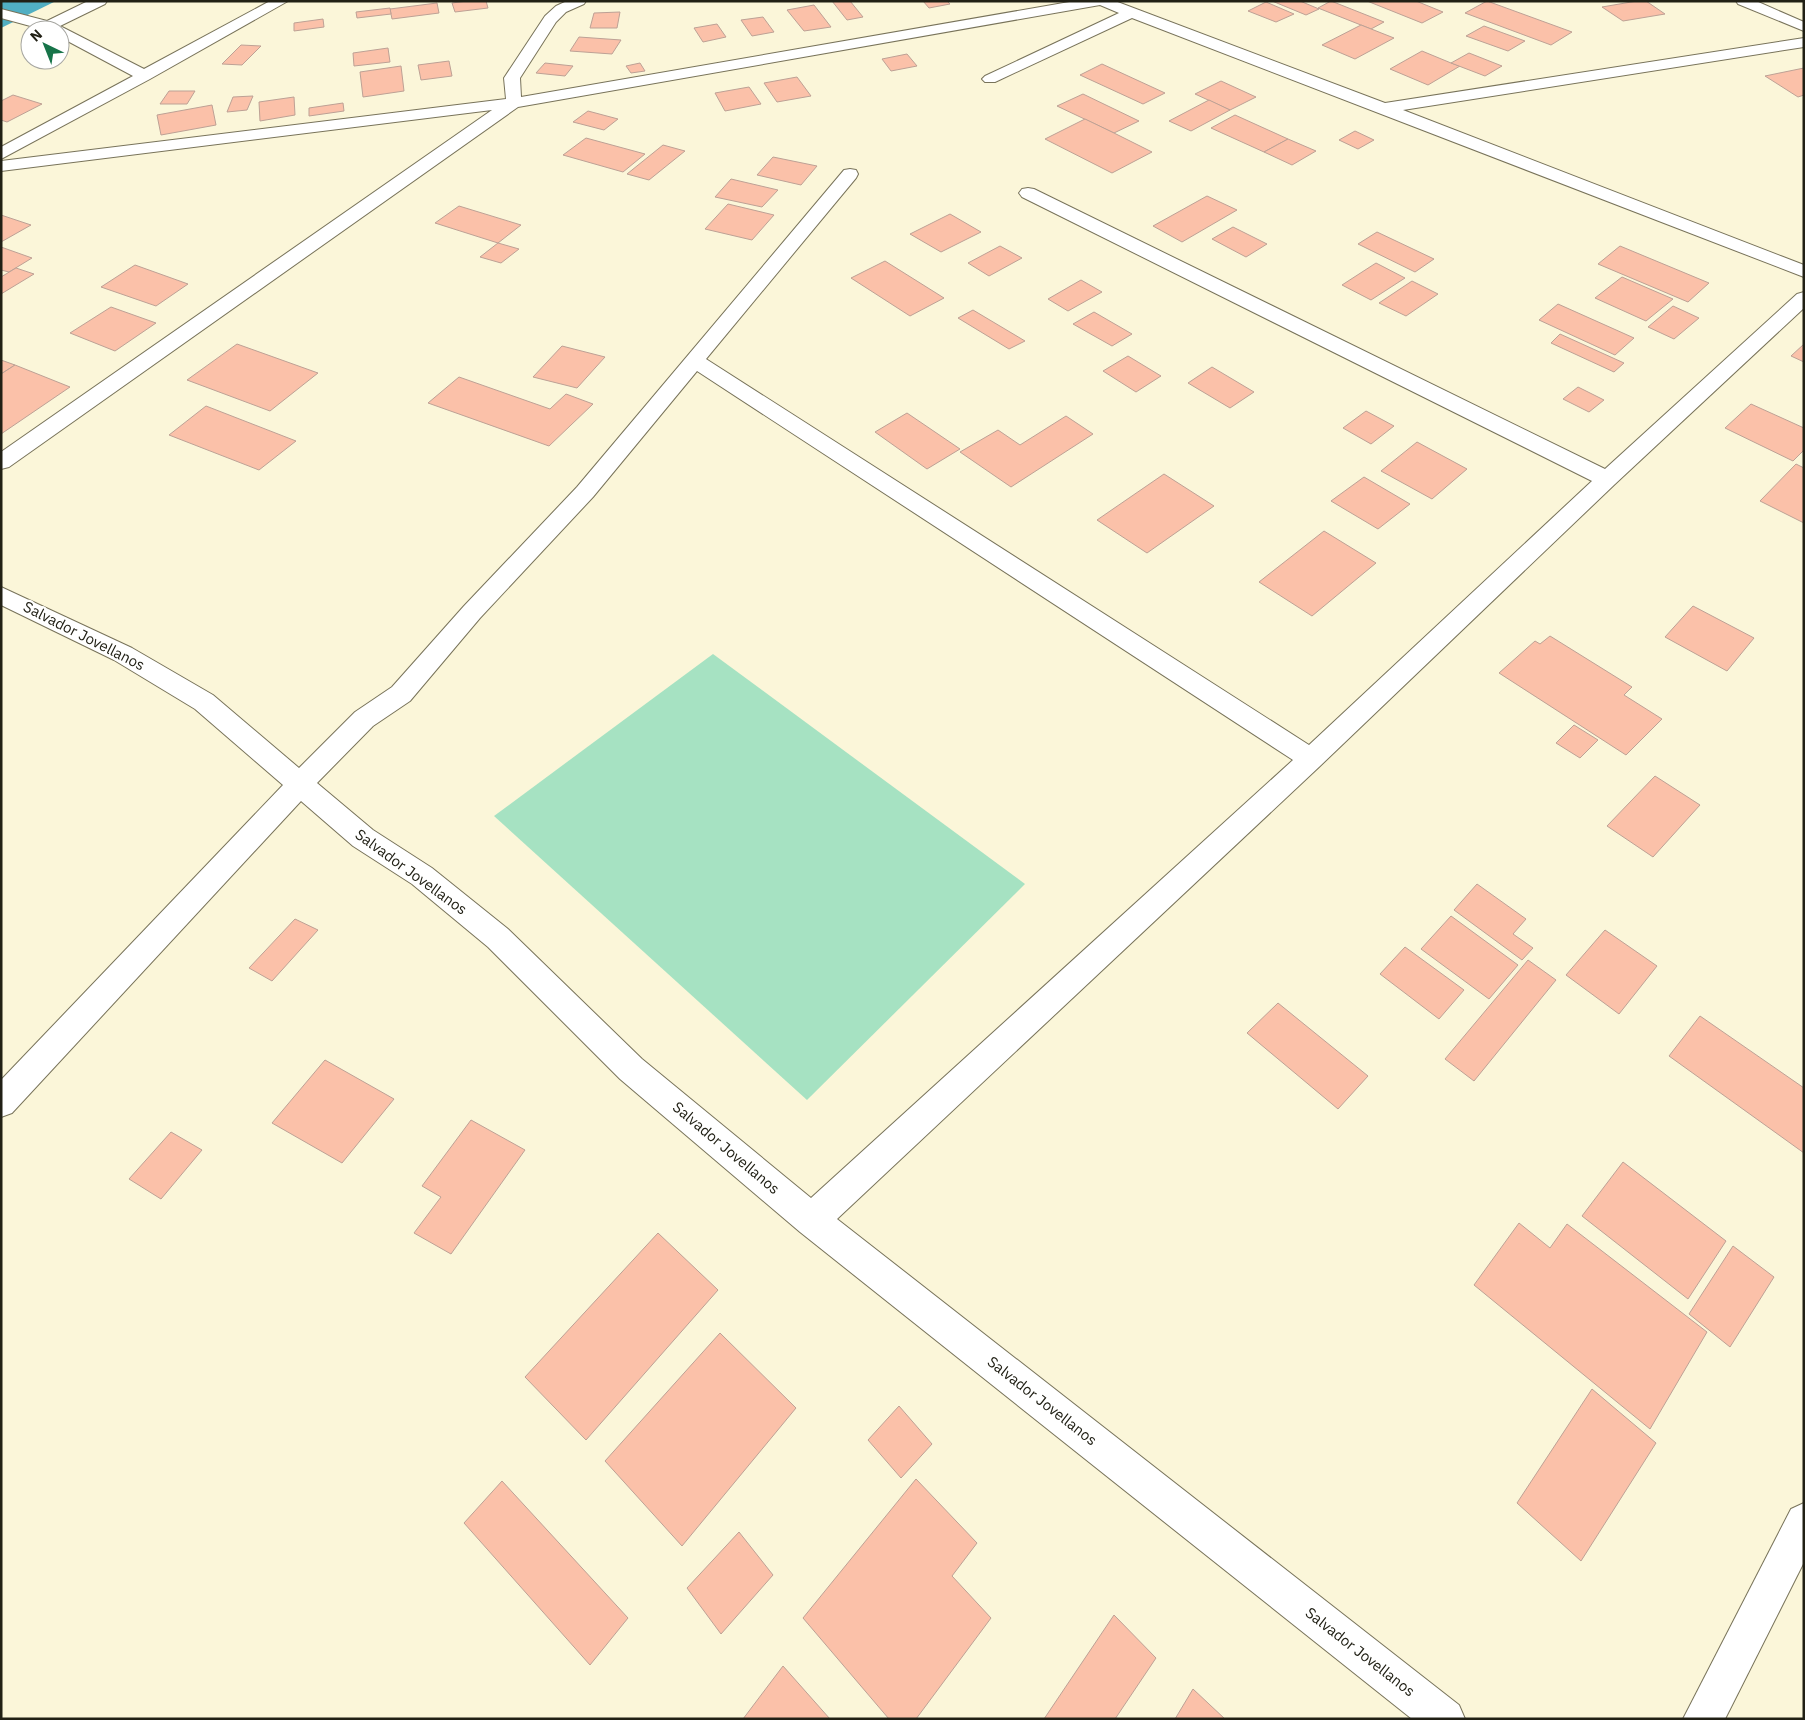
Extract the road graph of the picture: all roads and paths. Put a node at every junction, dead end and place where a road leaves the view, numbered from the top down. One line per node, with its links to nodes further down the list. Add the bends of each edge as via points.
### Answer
1 (100, 1): 9 (street)
2 (281, 1): 13 (street)
3 (579, 1): 15 (street, via 561,9 550,19 512,78)
4 (1101, 1): 7 (street); 15 (street)
5 (1743, 1): 10 (street)
6 (1, 13): 8 (street)
7 (1131, 13): 14 (street); 16 (street)
8 (25, 20)
9 (69, 20)
10 (1804, 27)
11 (70, 37): 13 (street)
12 (1804, 42): 16 (street)
13 (145, 76): 17 (street)
14 (990, 79)
15 (514, 103): 18 (street); 24 (street)
16 (1383, 108): 21 (street)
17 (1, 154)
18 (1, 166)
19 (850, 174): 23 (street)
20 (1028, 193): 25 (street)
21 (1804, 272)
22 (1804, 298): 25 (street)
23 (694, 360): 27 (street); 28 (street, via 585,492 472,612 401,694 364,719)
24 (1, 462)
25 (1606, 478): 27 (street)
26 (1, 595): 28 (street, Salvador Jovellanos, via 124,654 204,702)
27 (1311, 759): 30 (street)
28 (300, 786): 29 (street); 30 (street, Salvador Jovellanos, via 363,838 422,876 498,938 631,1069)
29 (1, 1102)
30 (812, 1220): 32 (street, Salvador Jovellanos)
31 (1804, 1522): 33 (street)
32 (1445, 1719)
33 (1704, 1719)

